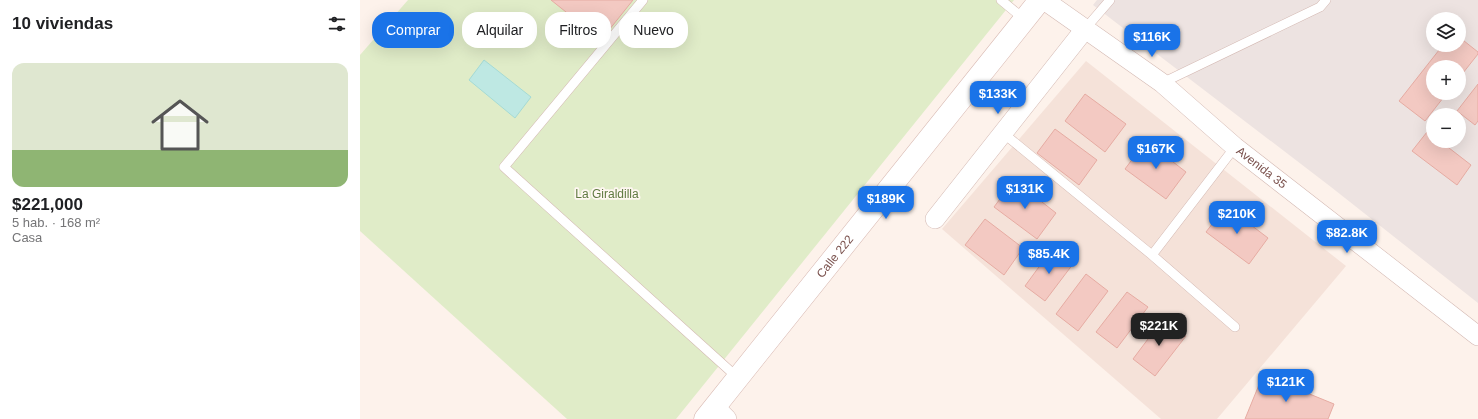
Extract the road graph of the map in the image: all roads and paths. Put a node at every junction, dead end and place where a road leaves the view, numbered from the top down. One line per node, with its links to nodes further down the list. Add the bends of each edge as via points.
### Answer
1 (643, 0): 16 (lane, via 504,167)
2 (1001, 0): 7 (lane)
3 (1040, 0): 7 (main road, Calle 222)
4 (1044, 0): 8 (street, Avenida 35)
5 (1110, 0): 8 (lane)
6 (1326, 0): 9 (lane, via 1320,7)
7 (1024, 19): 16 (main road, Calle 222)
8 (1085, 29): 9 (street, Avenida 35); 10 (street)
9 (1162, 83): 11 (street, Avenida 35)
10 (1003, 133): 12 (street); 13 (lane)
11 (1235, 148): 13 (lane); 15 (street, Avenida 35)
12 (935, 219)
13 (1152, 255): 14 (lane)
14 (1236, 327)
15 (1478, 336)
16 (738, 378): 17 (main road, Calle 222)
17 (716, 415)

